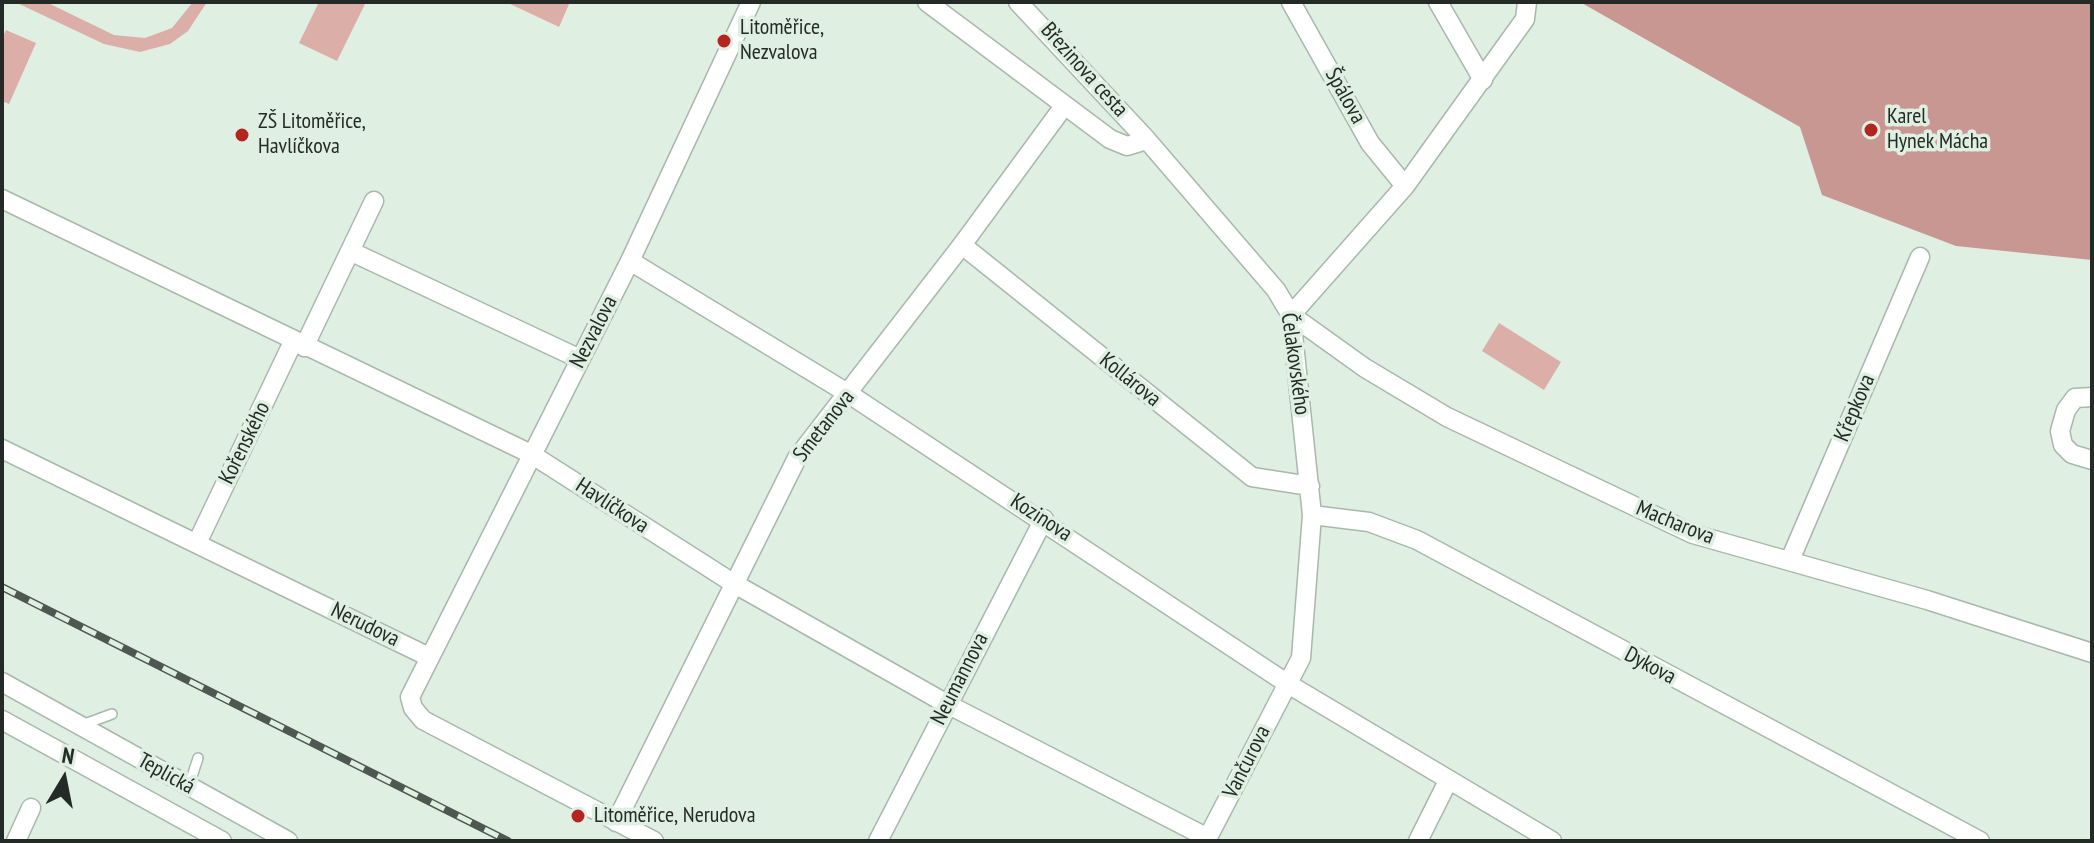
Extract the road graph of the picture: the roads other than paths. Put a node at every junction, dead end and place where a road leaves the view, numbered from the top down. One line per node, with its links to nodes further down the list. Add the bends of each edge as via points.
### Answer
1 (751, 2): 17 (street, Nezvalova)
2 (927, 2): 9 (street)
3 (1018, 2): 6 (street, Březinova cesta)
4 (1291, 2): 11 (street, Špálova, via 1370,143)
5 (1438, 2): 8 (street)
6 (1039, 11): 10 (street, Březinova cesta)
7 (1526, 11): 8 (street)
8 (1483, 80): 11 (street)
9 (1064, 106): 10 (street, via 1119,144); 14 (street, Smetanova)
10 (1147, 140): 18 (street, Čelakovského, via 1276,290)
11 (1405, 186): 18 (street)
12 (2, 199): 19 (street, Havlíčkova)
13 (374, 201): 15 (street, Kořenského)
14 (962, 245): 21 (street, Smetanova); 26 (street, Kollárova, via 1252,477)
15 (352, 252): 19 (street, Kořenského); 20 (street)
16 (1920, 257): 30 (street, Křepkova)
17 (630, 261): 20 (street, Nezvalova); 21 (street, Kozinova)
18 (1291, 315): 26 (street, Čelakovského); 30 (street, Macharova, via 1447,417 1693,534)
19 (299, 344): 24 (street, Havlíčkova); 29 (street, Kořenského)
20 (580, 359): 24 (street, Nezvalova)
21 (849, 394): 28 (street, Kozinova); 31 (street, Smetanova, via 797,458)
22 (2092, 397): 25 (street, via 2075,398 2060,431 2072,454)
23 (2, 449): 29 (street, Nerudova)
24 (531, 454): 31 (street, Havlíčkova); 33 (street, Nezvalova)
25 (2092, 460)
26 (1310, 486): 27 (street, Čelakovského)
27 (1312, 515): 35 (street, Čelakovského, via 1301,658); 53 (street, Dykova, via 1369,522 1417,540)
28 (1044, 519): 35 (street, Kozinova); 36 (street, Neumannova)
29 (197, 543): 33 (street, Nerudova)
30 (1790, 560): 32 (street, Macharova)
31 (733, 583): 36 (street, Havlíčkova); 44 (street, Smetanova)
32 (2092, 653)
33 (429, 657): 44 (street, via 410,697 423,720)
34 (2, 682): 39 (street, Teplická)
35 (1288, 684): 41 (street, Kozinova); 45 (street, Vančurova)
36 (947, 704): 45 (street, Havlíčkova); 50 (street, Neumannova)
37 (112, 714): 39 (lane)
38 (2, 720): 47 (street, Teplická)
39 (79, 726): 42 (street, Teplická)
40 (198, 758): 42 (lane)
41 (1448, 781): 51 (street); 52 (street, Kozinova)
42 (189, 786): 48 (street, Teplická)
43 (31, 808): 46 (street)
44 (616, 822): 49 (street)
45 (1207, 839)
46 (16, 841)
47 (222, 841)
48 (288, 841)
49 (654, 841)
50 (878, 841)
51 (1418, 841)
52 (1552, 841)
53 (1980, 841)

